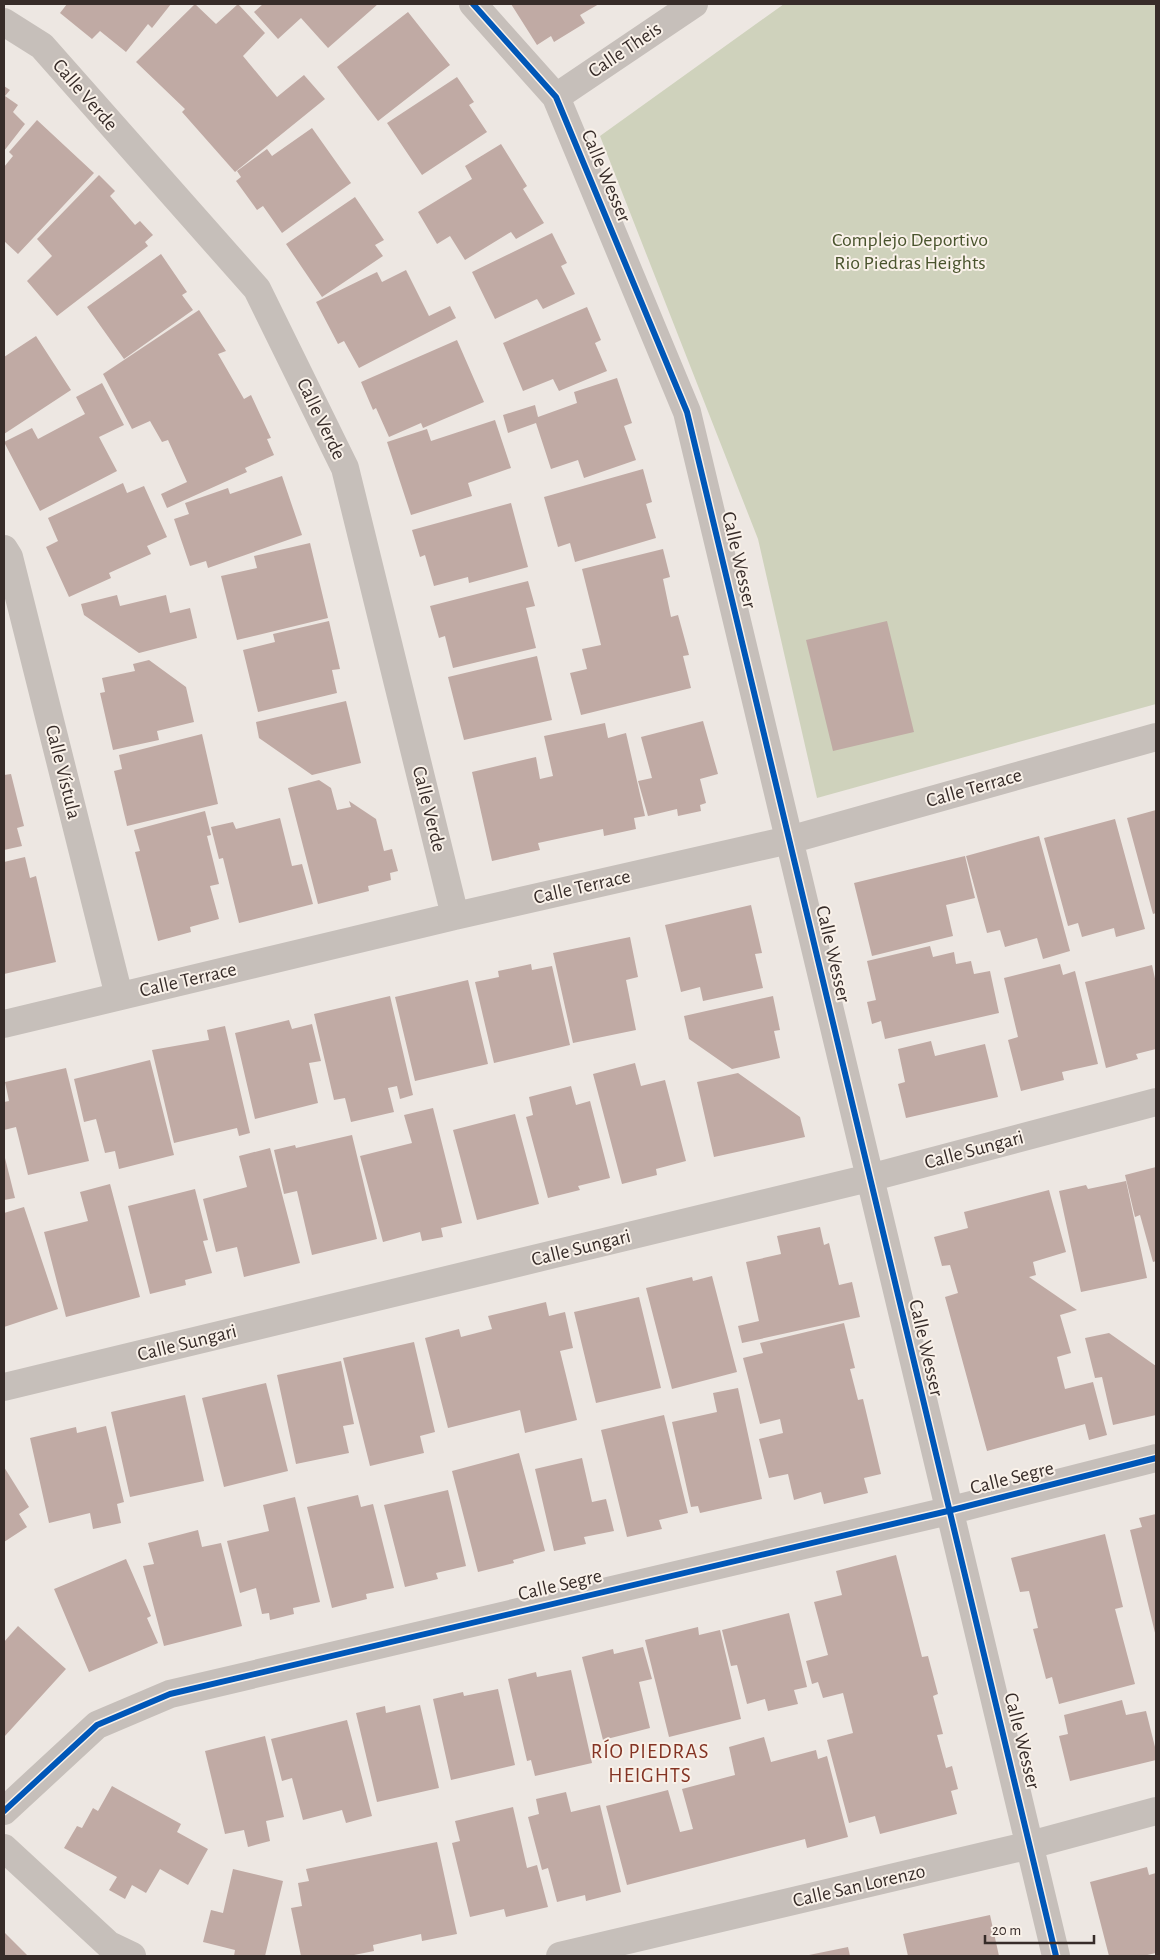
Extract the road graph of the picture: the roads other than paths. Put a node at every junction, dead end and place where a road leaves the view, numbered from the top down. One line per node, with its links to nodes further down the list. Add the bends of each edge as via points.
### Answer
1 (473, 4): 4 (street, Calle Wesser)
2 (694, 4): 4 (street, Calle Theis)
3 (4, 22): 8 (street, Calle Verde, via 42,46 257,289 345,468)
4 (556, 97): 7 (street, Calle Wesser, via 687,412)
5 (4, 549): 9 (street, Calle Vístula, via 9,557)
6 (1156, 737): 7 (street, Calle Terrace)
7 (790, 840): 8 (street, Calle Terrace); 12 (street, Calle Wesser)
8 (455, 916): 9 (street, Calle Terrace)
9 (120, 996): 10 (street, Calle Terrace)
10 (4, 1024)
11 (1156, 1102): 12 (street, Calle Sungari)
12 (869, 1178): 13 (street, Calle Sungari); 15 (street, Calle Wesser)
13 (4, 1387)
14 (1156, 1458): 15 (street, Calle Segre)
15 (948, 1511): 16 (street, Calle Segre, via 170,1694 97,1725); 18 (street, Calle Wesser)
16 (4, 1810)
17 (1156, 1811): 18 (street, Calle San Lorenzo)
18 (1030, 1845): 21 (street, Calle San Lorenzo); 22 (street, Calle Wesser)
19 (4, 1848): 20 (street, via 109,1945)
20 (132, 1956)
21 (560, 1956)
22 (1056, 1956)

